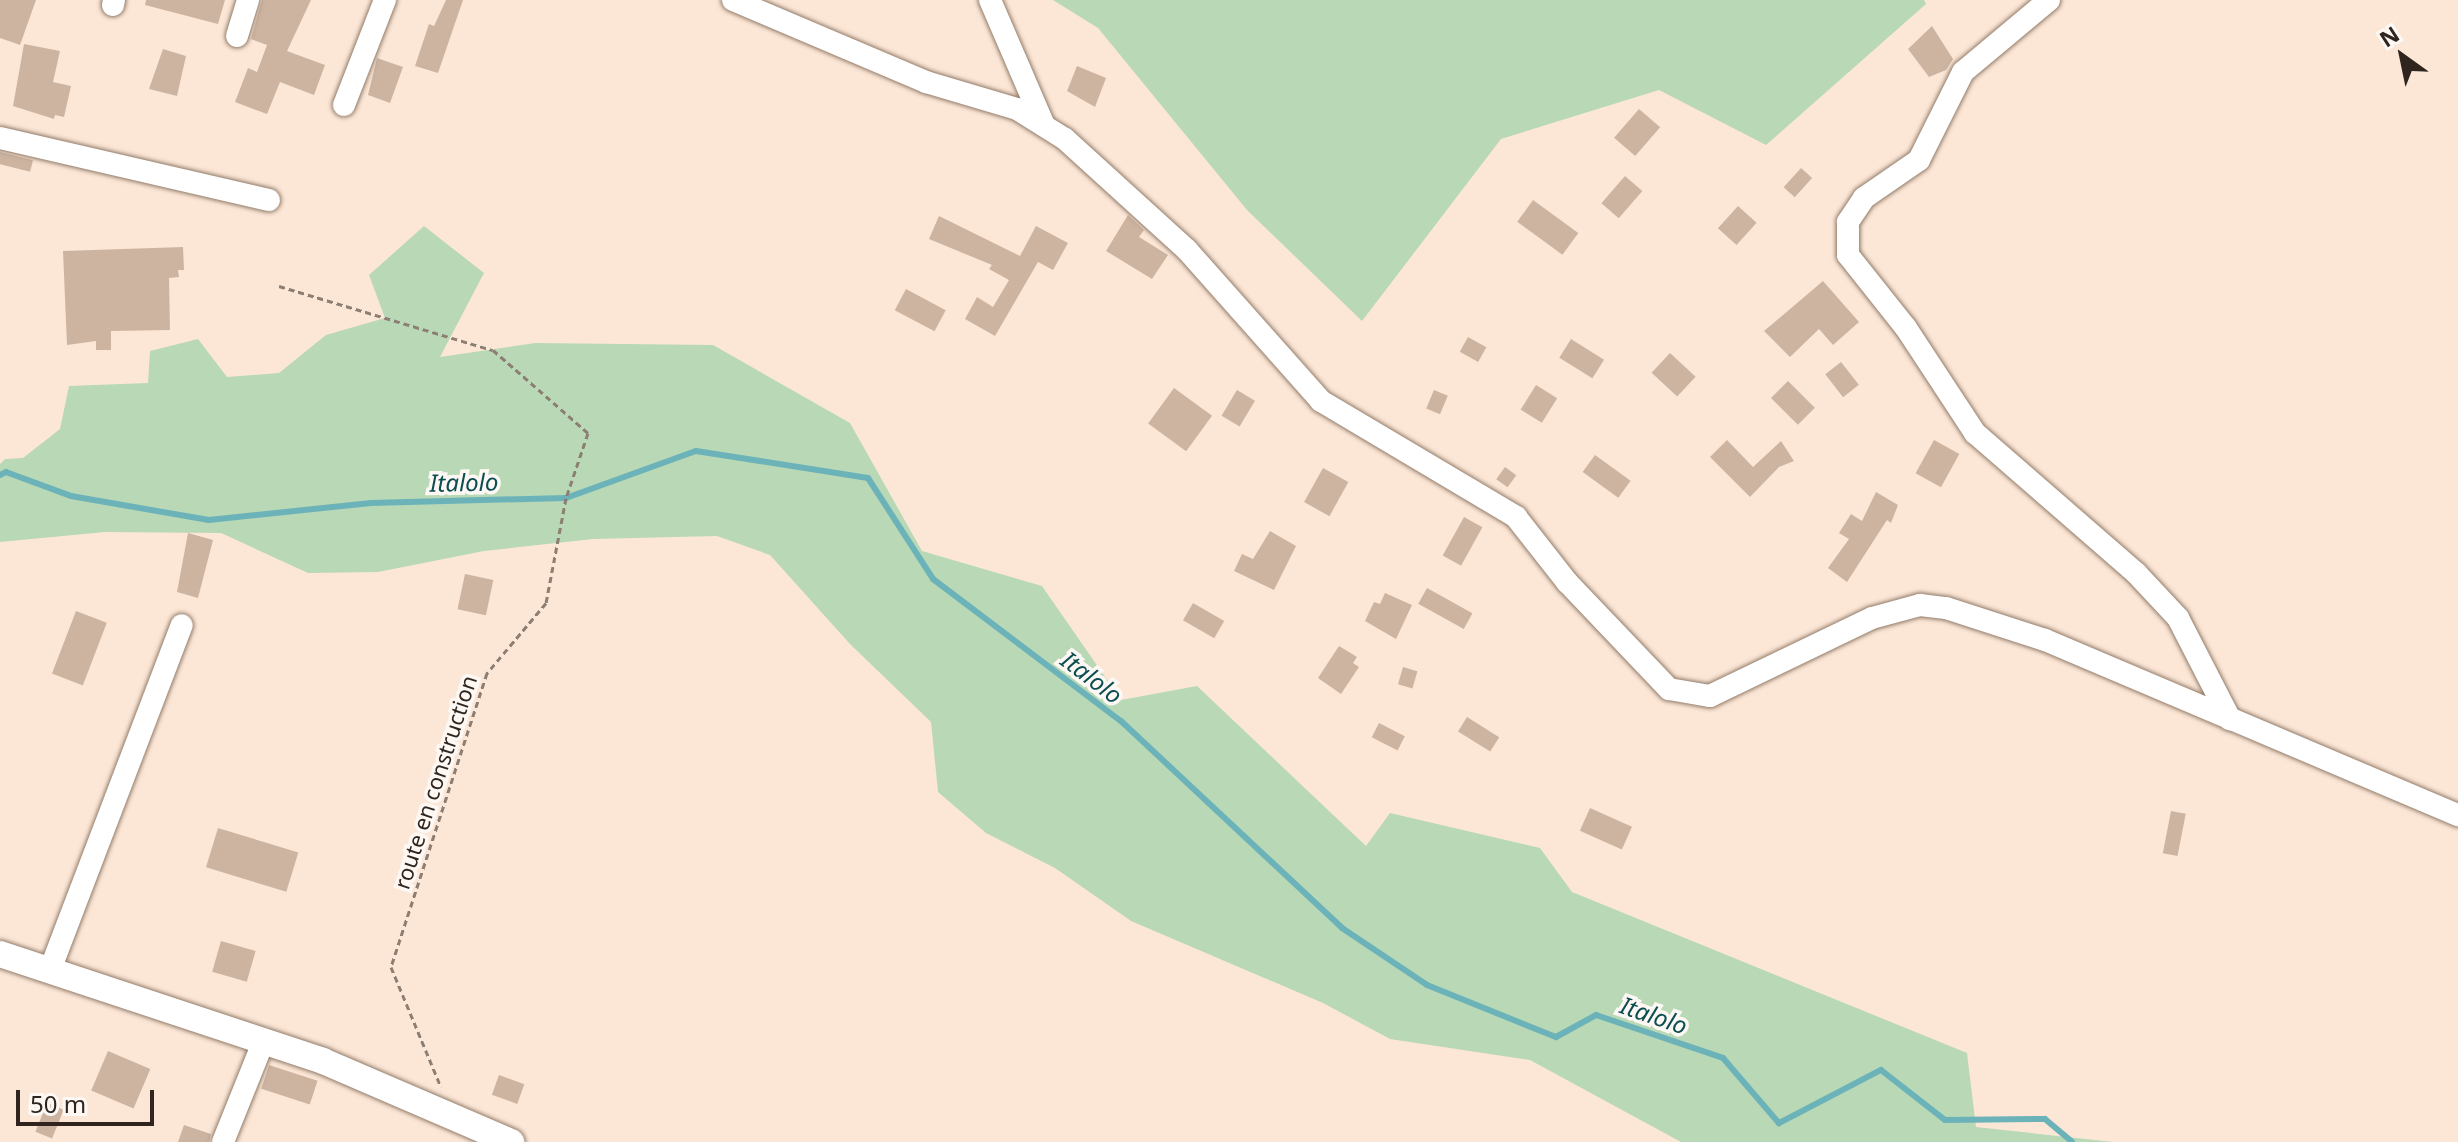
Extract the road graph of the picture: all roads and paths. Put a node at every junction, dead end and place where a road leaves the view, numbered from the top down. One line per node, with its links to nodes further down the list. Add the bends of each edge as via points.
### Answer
1 (248, 0): 6 (street)
2 (385, 0): 7 (street)
3 (733, 0): 8 (street, via 855,54 1017,109)
4 (990, 0): 8 (street)
5 (2049, 0): 13 (street, via 1963,72 1919,160 1864,198 1848,222 1848,255 1906,328 1975,433 2136,573 2178,618)
6 (237, 36)
7 (344, 105)
8 (1044, 124): 13 (street, via 1187,250 1321,401 1516,517 1567,582 1669,689 1710,696 1848,628 1920,605 1946,608 2045,640)
9 (0, 138): 10 (street)
10 (269, 200)
11 (279, 286): 18 (path, route en construction, via 493,350 588,433 566,498 546,603 487,673 391,967)
12 (182, 625): 16 (street)
13 (2230, 719): 14 (street)
14 (2458, 815)
15 (0, 954): 16 (street)
16 (50, 970): 17 (street)
17 (264, 1040): 18 (street); 19 (street)
18 (454, 1117): 20 (street)
19 (223, 1142)
20 (511, 1142)

